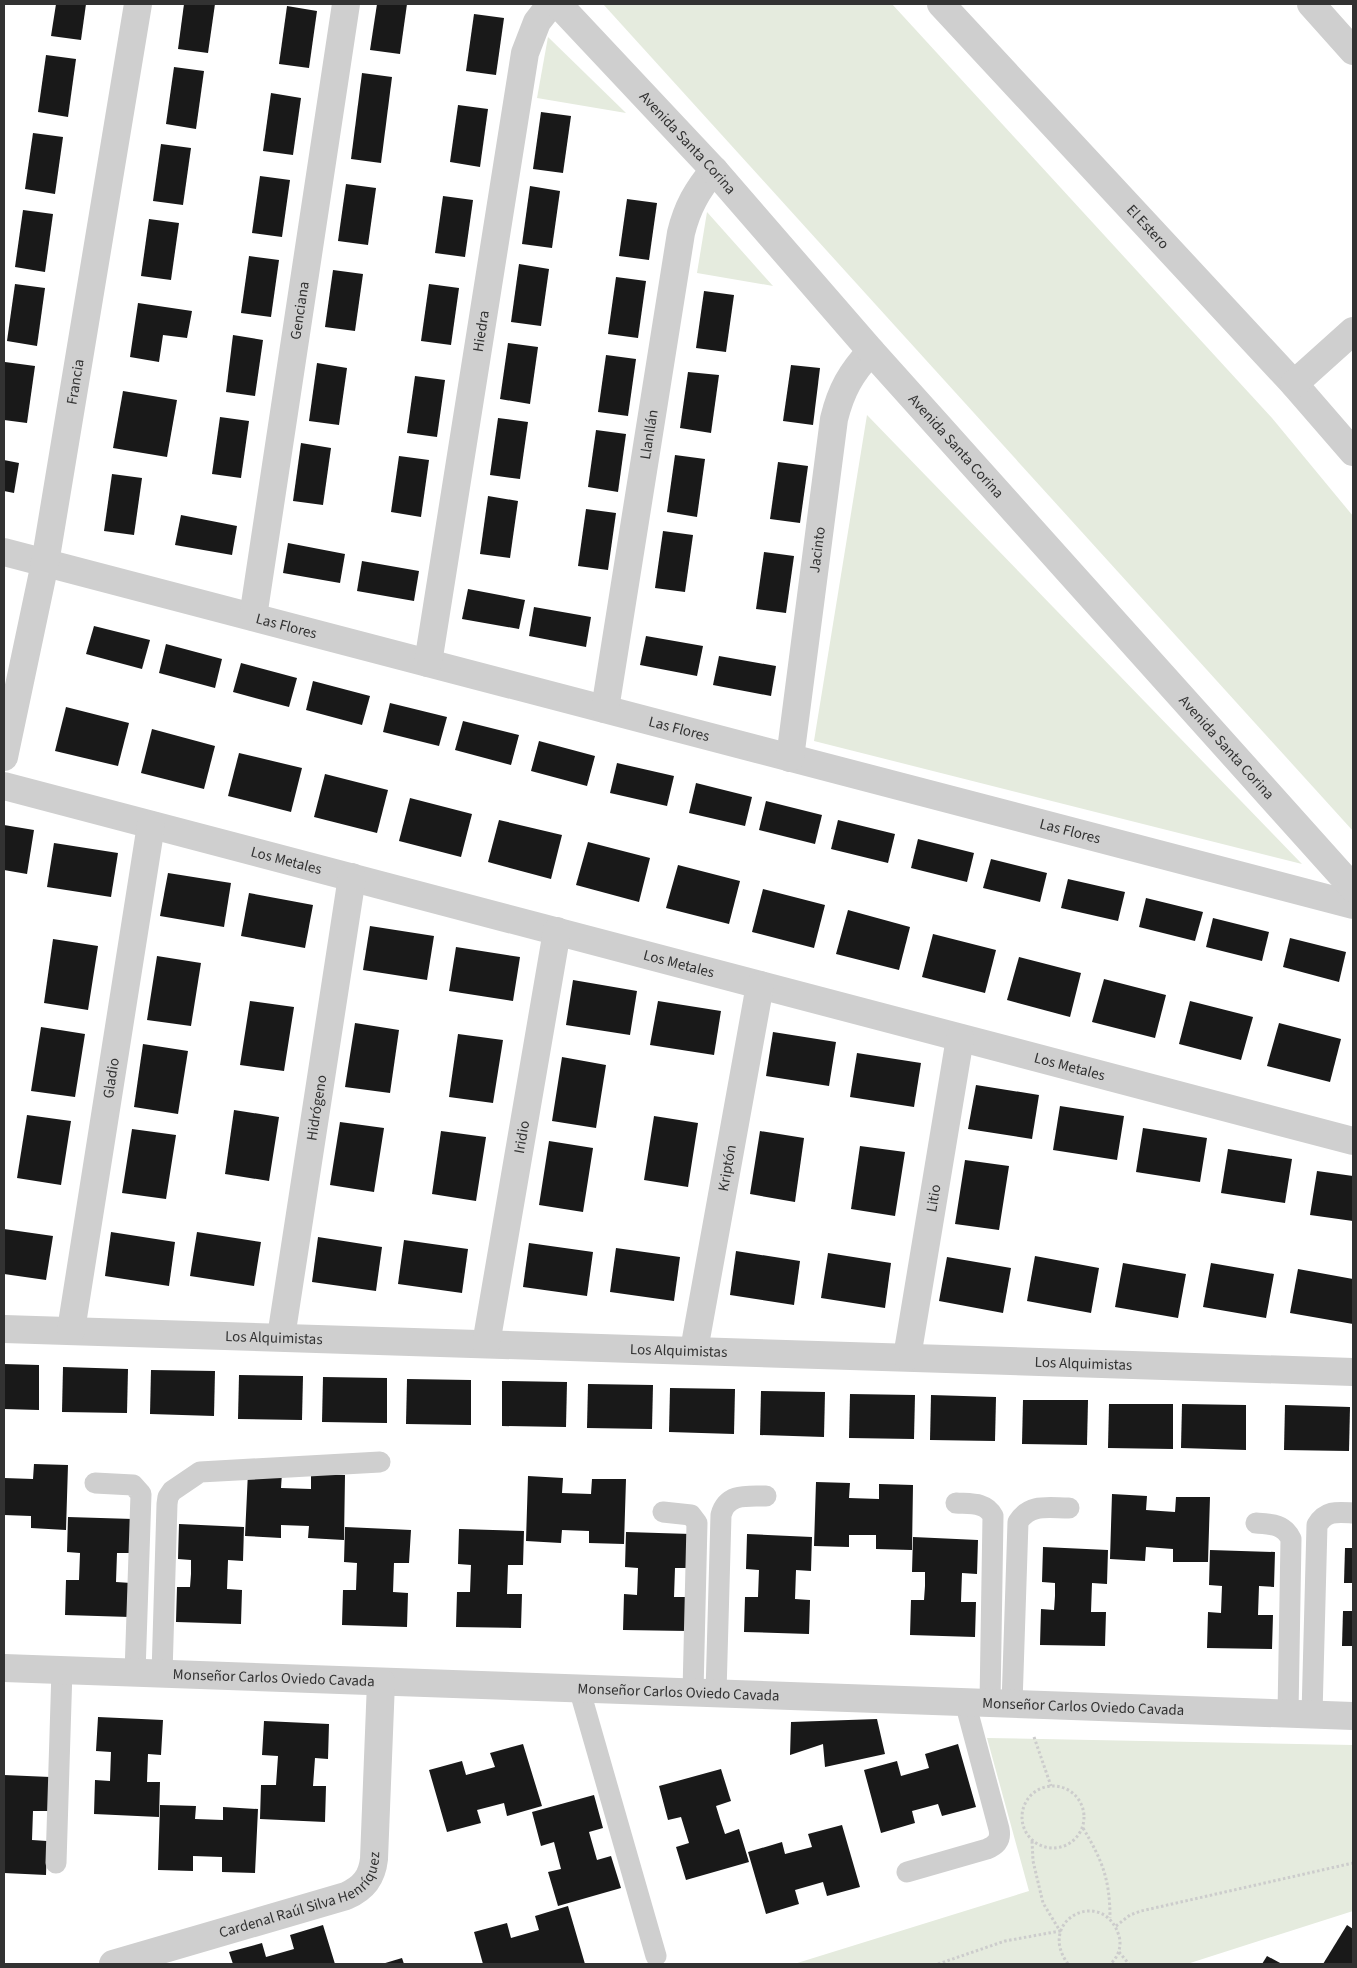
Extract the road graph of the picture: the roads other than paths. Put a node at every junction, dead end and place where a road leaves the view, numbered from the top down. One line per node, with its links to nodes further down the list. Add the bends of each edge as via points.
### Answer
1 (138, 4): 14 (street, Francia)
2 (346, 4): 15 (street, Genciana)
3 (551, 4): 16 (street, Hiedra, via 537,22 525,54)
4 (558, 4): 8 (street, Avenida Santa Corina)
5 (941, 4): 11 (street, El Estero)
6 (1311, 4): 7 (street)
7 (1353, 51)
8 (714, 170): 10 (street, Avenida Santa Corina); 17 (street, Llanllán, via 693,198 681,234)
9 (1353, 331): 11 (street)
10 (871, 351): 19 (street, Jacinto, via 847,381 834,420); 23 (street, Avenida Santa Corina)
11 (1294, 384): 12 (street, El Estero)
12 (1353, 452)
13 (4, 552): 14 (street, Las Flores)
14 (45, 563): 15 (street, Las Flores); 18 (street, Francia)
15 (253, 617): 16 (street, Las Flores)
16 (428, 663): 17 (street, Las Flores)
17 (605, 709): 19 (street, Las Flores)
18 (4, 757)
19 (790, 758): 24 (street, Las Flores)
20 (4, 786): 21 (street, Los Metales)
21 (151, 825): 22 (street, Los Metales); 30 (street, Gladio)
22 (352, 877): 25 (street, Los Metales); 31 (street, Hidrógeno)
23 (1353, 888)
24 (1353, 905)
25 (557, 931): 26 (street, Los Metales); 32 (street, Iridio)
26 (760, 985): 27 (street, Los Metales); 33 (street, Kriptón)
27 (960, 1038): 28 (street, Los Metales); 34 (street, Litio)
28 (1353, 1141)
29 (4, 1329): 30 (street, Los Alquimistas)
30 (71, 1330): 31 (street, Los Alquimistas)
31 (282, 1337): 32 (street, Los Alquimistas)
32 (486, 1344): 33 (street, Los Alquimistas)
33 (694, 1350): 34 (street, Los Alquimistas)
34 (907, 1357): 35 (street, Los Alquimistas)
35 (1353, 1372)
36 (380, 1462): 46 (lane, via 200,1472 172,1491 166,1504)
37 (95, 1483): 46 (lane, via 133,1485 141,1494)
38 (766, 1496): 49 (lane, via 734,1497 727,1502 721,1515)
39 (956, 1503): 50 (lane, via 979,1504 990,1510 993,1516)
40 (1069, 1508): 50 (lane, via 1030,1510 1018,1522)
41 (663, 1512): 49 (lane, via 691,1515 697,1523)
42 (1353, 1513): 51 (lane, via 1327,1514 1317,1525)
43 (1256, 1523): 51 (lane, via 1282,1527 1291,1539)
44 (4, 1668): 45 (street, Monseñor Carlos Oviedo Cavada)
45 (62, 1670): 46 (street, Monseñor Carlos Oviedo Cavada); 53 (lane)
46 (148, 1673): 47 (street, Monseñor Carlos Oviedo Cavada)
47 (381, 1682): 48 (street, Monseñor Carlos Oviedo Cavada); 56 (street, Cardenal Raúl Silva Henríquez, via 374,1859 372,1872 365,1884 346,1896)
48 (579, 1688): 49 (street, Monseñor Carlos Oviedo Cavada); 55 (lane)
49 (704, 1693): 50 (street, Monseñor Carlos Oviedo Cavada)
50 (998, 1703): 51 (street, Monseñor Carlos Oviedo Cavada); 54 (lane, via 998,1841 993,1847)
51 (1300, 1714): 52 (street, Monseñor Carlos Oviedo Cavada)
52 (1353, 1716)
53 (56, 1863)
54 (907, 1872)
55 (656, 1956)
56 (143, 1960): 57 (street, Cardenal Raúl Silva Henríquez)
57 (113, 1964)

